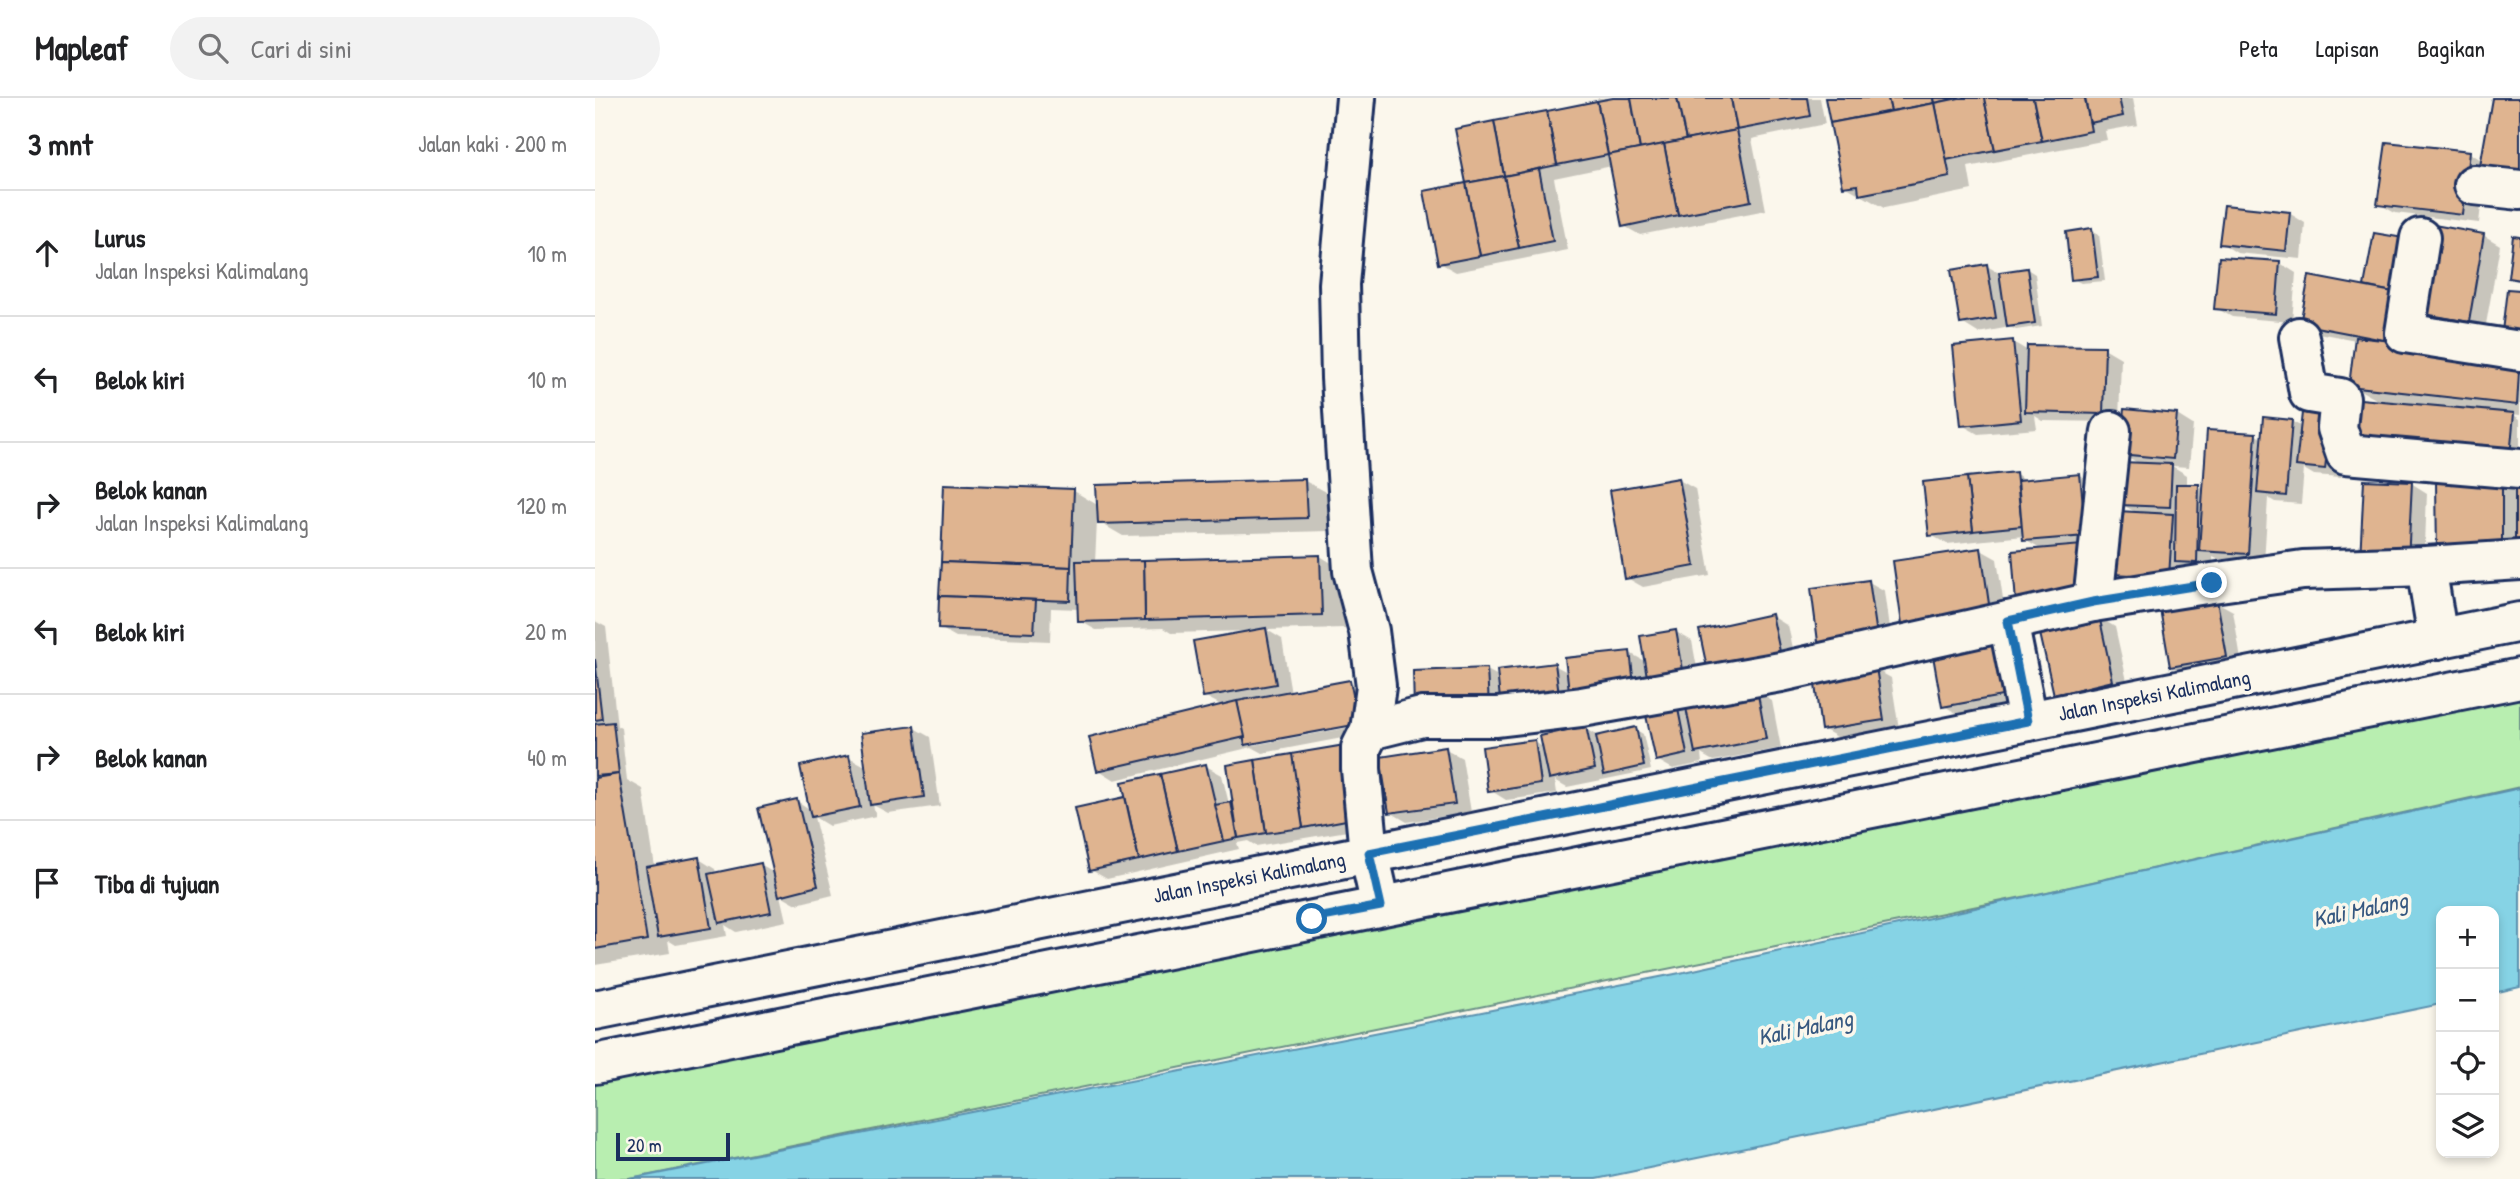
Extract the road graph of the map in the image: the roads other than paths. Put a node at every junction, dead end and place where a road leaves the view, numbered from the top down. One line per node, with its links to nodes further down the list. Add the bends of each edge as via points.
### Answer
1 (1356, 98): 17 (main road, via 1339,284 1341,378 1353,571 1369,631 1376,686)
2 (2474, 185): 3 (main road)
3 (2520, 190)
4 (2420, 237): 6 (main road, via 2405,333)
5 (2299, 337): 8 (main road, via 2309,393 2340,398 2337,428 2346,454)
6 (2520, 351)
7 (2111, 432): 11 (main road)
8 (2520, 469)
9 (2520, 560): 10 (main road)
10 (2426, 566): 11 (main road, via 2303,570); 14 (main road)
11 (2093, 602): 12 (main road)
12 (2008, 621): 16 (main road); 17 (main road, via 1781,672 1581,707 1497,718 1422,717)
13 (2520, 622): 14 (main road, Jalan Inspeksi Kalimalang)
14 (2438, 639): 16 (main road, Jalan Inspeksi Kalimalang)
15 (2520, 678): 19 (main road)
16 (2028, 721): 18 (main road, Jalan Inspeksi Kalimalang)
17 (1370, 730): 18 (main road, via 1361,748)
18 (1369, 853): 19 (main road); 20 (main road, Jalan Inspeksi Kalimalang)
19 (1381, 906): 22 (main road)
20 (685, 991): 21 (main road, Jalan Inspeksi Kalimalang); 22 (main road)
21 (595, 1010)
22 (693, 1043): 23 (main road)
23 (595, 1064)

